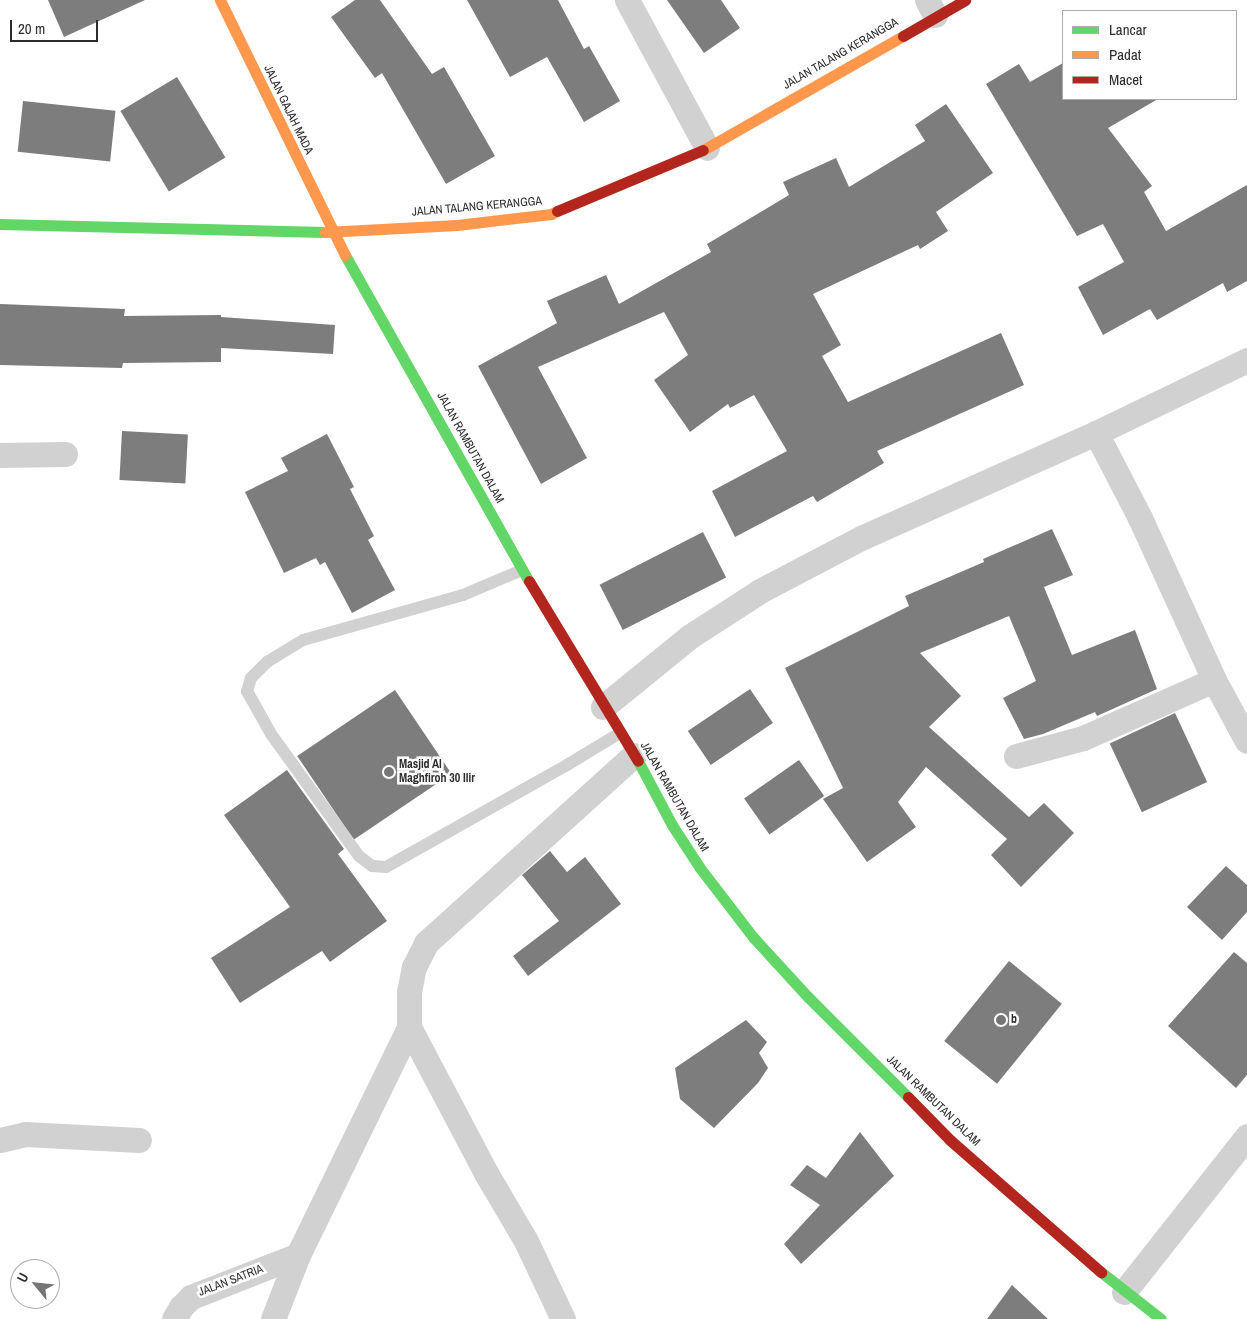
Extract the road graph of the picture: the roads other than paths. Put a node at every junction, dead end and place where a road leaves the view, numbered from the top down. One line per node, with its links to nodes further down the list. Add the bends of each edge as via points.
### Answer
1 (220, 0): 7 (street, JALAN GAJAH MADA)
2 (627, 0): 5 (street)
3 (965, 0): 4 (street, JALAN TALANG KERANGGA)
4 (931, 8): 5 (street, JALAN TALANG KERANGGA)
5 (707, 148): 7 (street, JALAN TALANG KERANGGA, via 551,214 457,225)
6 (0, 224): 7 (street, JALAN TALANG KERANGGA)
7 (332, 232): 12 (street, JALAN RAMBUTAN DALAM)
8 (1247, 360): 9 (street)
9 (1096, 433): 13 (street, via 1140,518); 14 (street, via 861,538 760,591 689,638)
10 (65, 454): 11 (street)
11 (0, 455)
12 (522, 570): 14 (street, JALAN RAMBUTAN DALAM); 15 (lane, via 463,595 303,640 267,662 251,678 247,691 271,734 359,856 372,866 386,867)
13 (1214, 680): 16 (street); 18 (street, via 1083,738)
14 (603, 707): 15 (street, JALAN RAMBUTAN DALAM)
15 (620, 733): 17 (street, JALAN RAMBUTAN DALAM)
16 (1247, 741)
17 (634, 756): 19 (street, via 426,943 410,984); 24 (street, JALAN RAMBUTAN DALAM, via 672,826 759,944 950,1140)
18 (1016, 756)
19 (409, 1027): 23 (street); 27 (street, via 526,1241)
20 (1247, 1136): 24 (street)
21 (0, 1140): 22 (street, via 25,1134)
22 (139, 1140)
23 (298, 1255): 25 (street, JALAN SATRIA, via 191,1297); 26 (street)
24 (1124, 1292): 28 (street, JALAN RAMBUTAN DALAM)
25 (174, 1319)
26 (273, 1319)
27 (563, 1319)
28 (1161, 1319)

